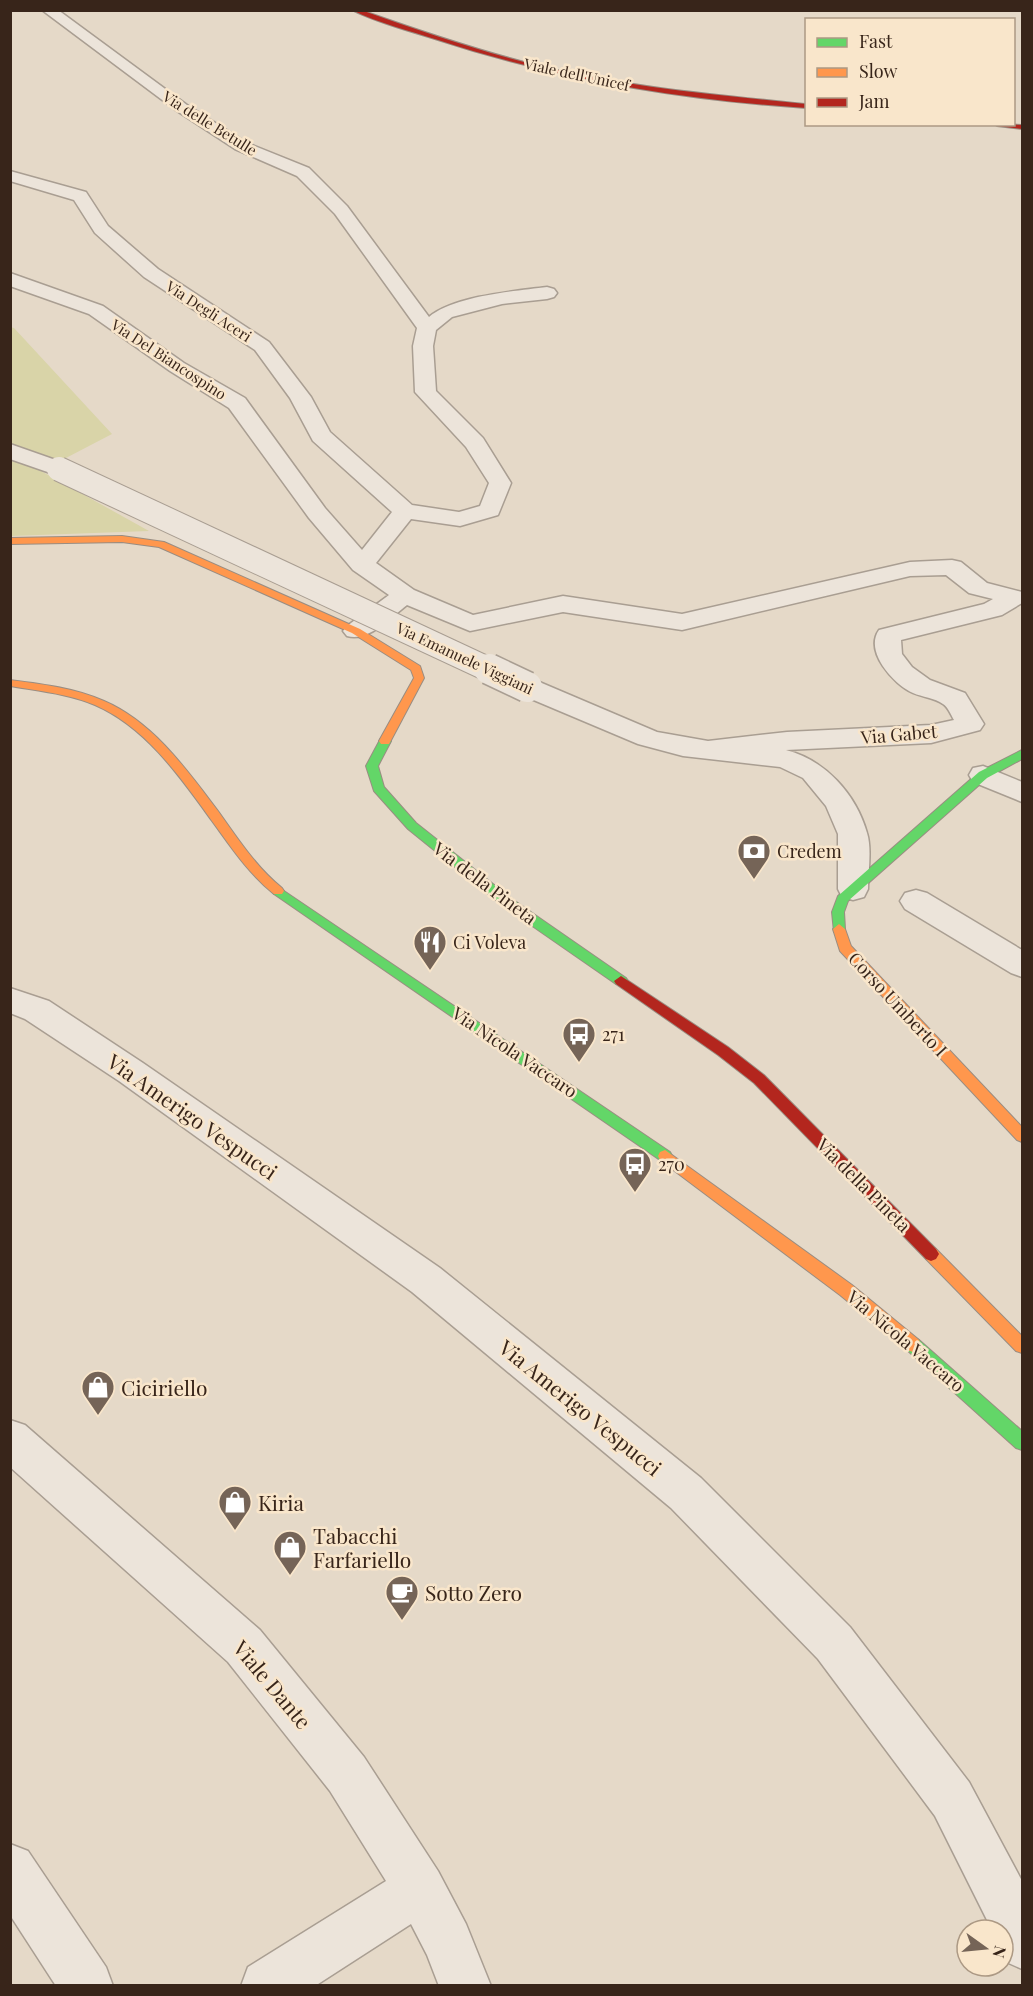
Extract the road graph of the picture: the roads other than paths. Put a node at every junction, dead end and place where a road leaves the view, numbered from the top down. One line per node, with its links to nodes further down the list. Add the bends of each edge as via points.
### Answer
1 (48, 10): 9 (street, Via delle Betulle, via 241,146 303,172 341,210)
2 (354, 10): 5 (street, Viale dell'Unicef, via 476,51 565,74 640,87)
3 (381, 10): 4 (street, Viale dell'Unicef, via 489,46 576,68 648,81)
4 (805, 98)
5 (805, 106)
6 (10, 176): 11 (street, Via Degli Aceri, via 80,195 101,229 151,273 262,346 300,397 321,436)
7 (10, 279): 13 (street, Via Del Biancospino, via 96,310 237,403 316,513)
8 (547, 292): 9 (street, via 501,298 445,313)
9 (427, 328): 11 (street, via 423,346 426,392 475,443 500,483 490,510 460,519)
10 (12, 450): 18 (street, Via Emanuele Viggiani, bridge, via 527,687 648,738)
11 (405, 511): 13 (street)
12 (10, 541): 16 (street, Via della Pineta, via 122,539 161,544)
13 (362, 565): 14 (street, Via Del Biancospino)
14 (405, 595): 15 (street, Via Del Biancospino, via 470,623 563,604 682,622 910,569 952,567 978,588); 16 (street)
15 (1014, 597): 18 (street, Via Gabet, via 993,610 888,635 889,654 903,673 920,686 955,699 970,724 931,734 787,741)
16 (356, 631): 27 (street, Via della Pineta, via 416,668 418,678 372,766 378,788 412,826 507,902 759,1079)
17 (10, 683): 29 (street, Via Nicola Vaccaro, via 87,698 135,723 195,789 251,866 273,887 639,1137 753,1221 857,1299)
18 (708, 750): 22 (street, Via Emanuele Viggiani, via 786,759 813,772 839,802 853,834)
19 (1023, 754): 20 (street, Corso Umberto I)
20 (983, 775): 21 (street); 22 (street, Corso Umberto I)
21 (1023, 793)
22 (853, 889): 26 (street, Corso Umberto I, via 842,899 836,915 844,948)
23 (915, 901): 24 (street)
24 (1023, 965)
25 (10, 1000): 32 (street, Via Amerigo Vespucci, via 37,1010 130,1072 426,1280 686,1492 834,1644 952,1799 1008,1905)
26 (1023, 1136)
27 (1023, 1346)
28 (10, 1439): 31 (street, Viale Dante, via 244,1646 346,1774)
29 (1023, 1442)
30 (10, 1869): 33 (street)
31 (420, 1889): 34 (street); 35 (street, Viale Dante, via 448,1942)
32 (1023, 1943)
33 (87, 1986)
34 (267, 1986)
35 (465, 1986)

